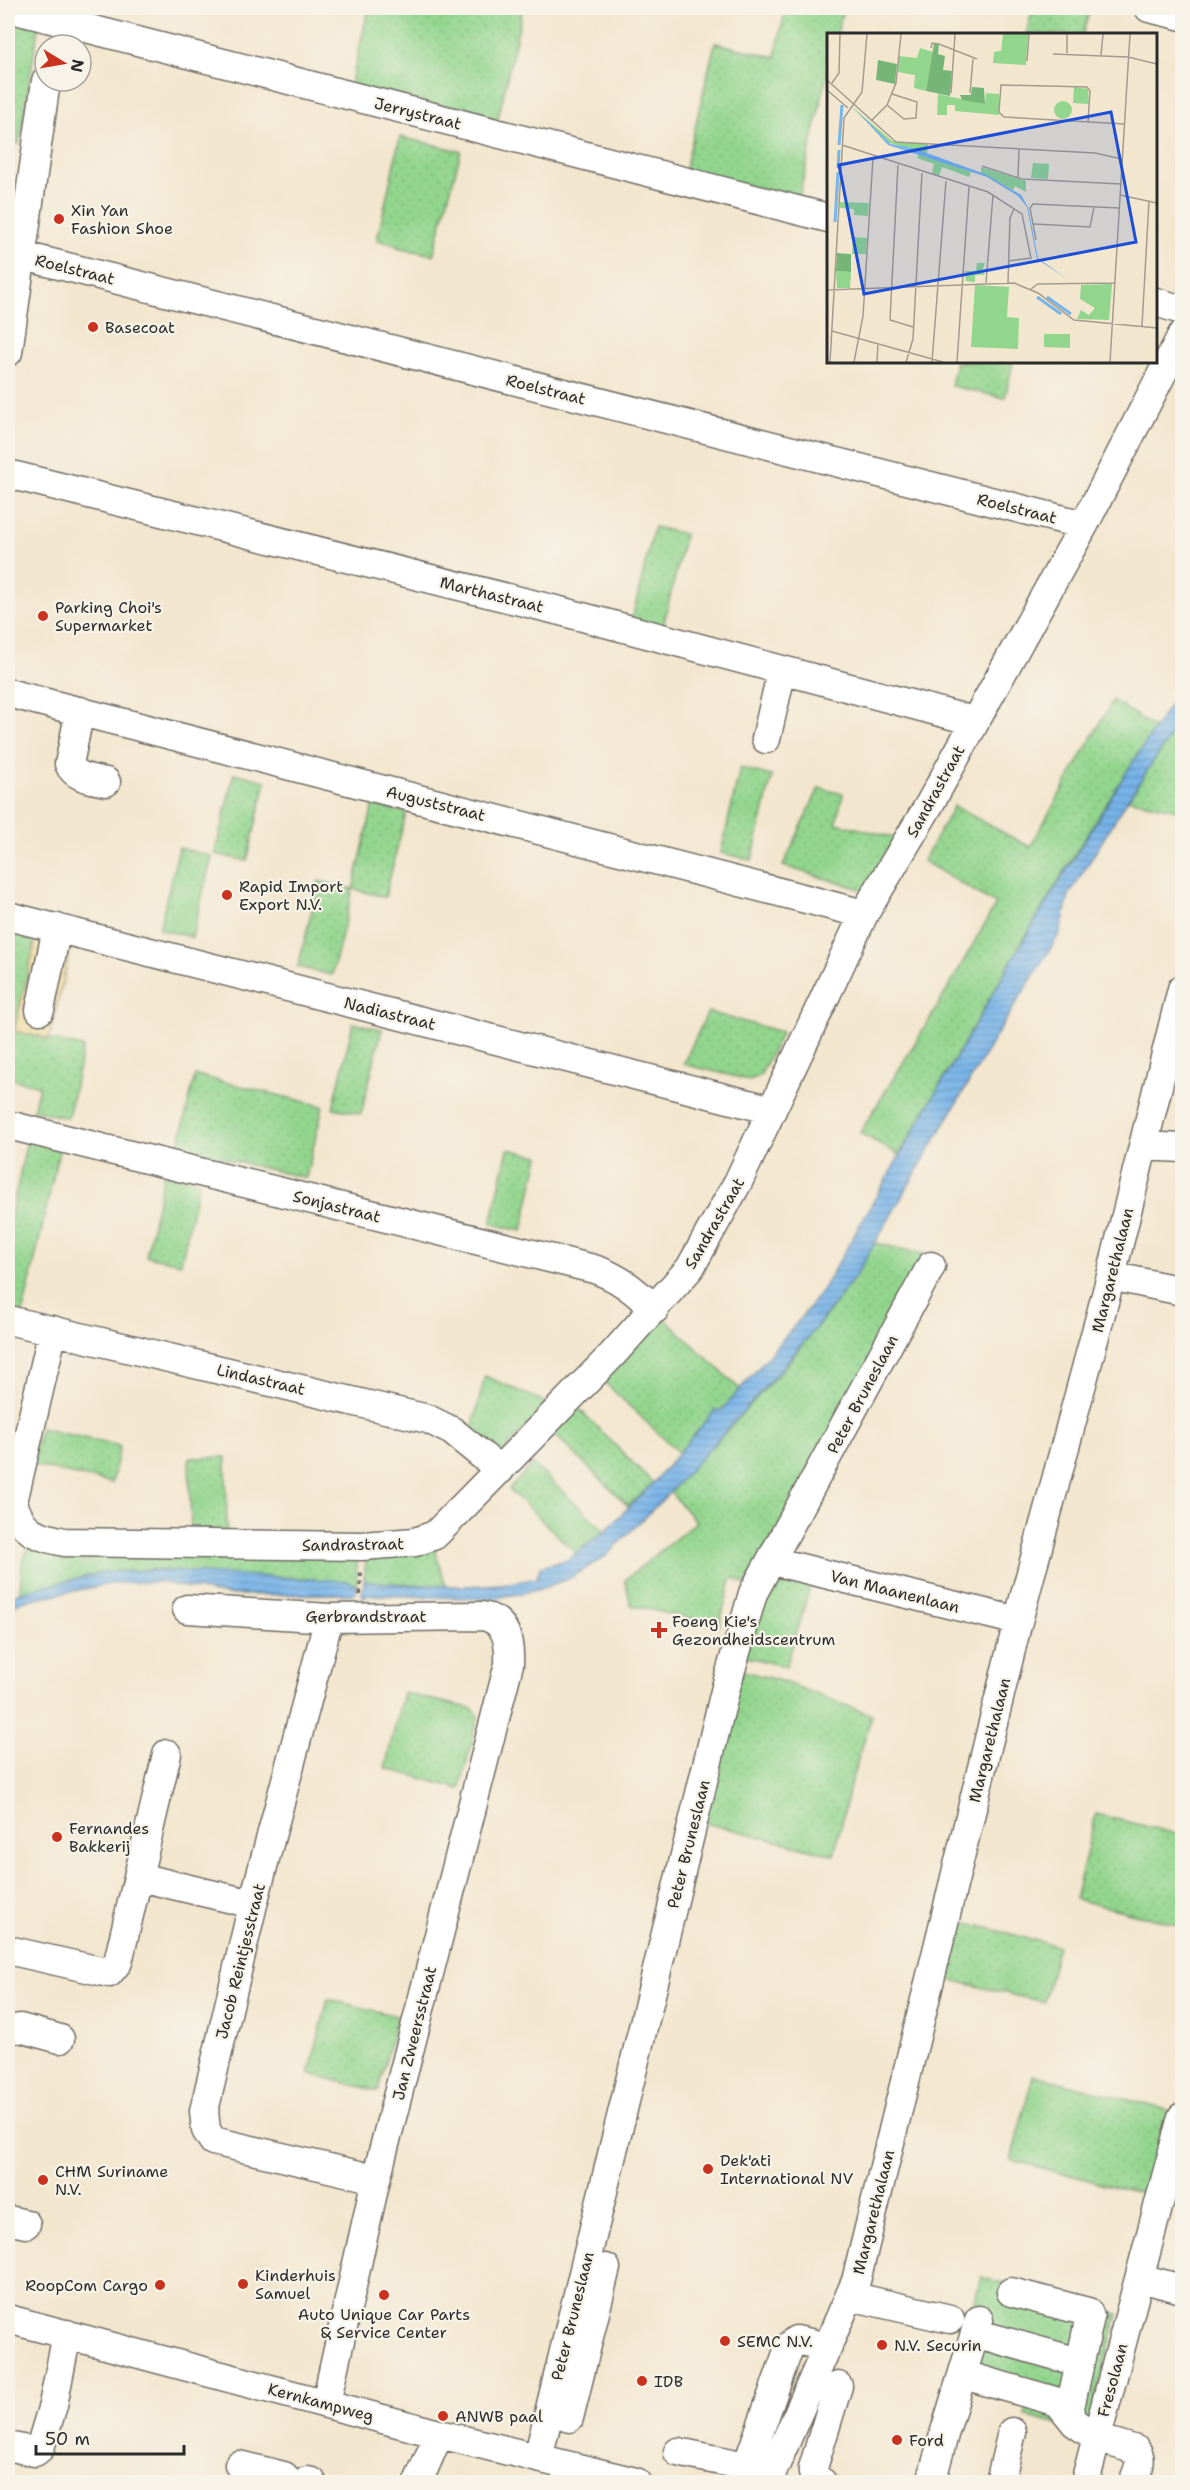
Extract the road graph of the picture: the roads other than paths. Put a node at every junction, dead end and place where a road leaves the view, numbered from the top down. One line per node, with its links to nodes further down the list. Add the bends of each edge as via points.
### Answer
1 (8, 8): 4 (street, Jerrystraat)
2 (1149, 8): 3 (street)
3 (1182, 16)
4 (54, 24): 6 (street, Jerrystraat)
5 (44, 93): 7 (street)
6 (827, 218)
7 (14, 254): 11 (street); 13 (street, Roelstraat)
8 (1157, 303): 9 (street)
9 (1182, 310)
10 (1182, 335): 13 (street, Sandrastraat)
11 (8, 352)
12 (8, 474): 14 (street, Marthastraat)
13 (1084, 525): 17 (street, Sandrastraat)
14 (782, 670): 17 (street, Marthastraat); 18 (street)
15 (8, 693): 16 (street, Auguststraat)
16 (80, 711): 19 (street, via 69,764 76,774); 20 (street, Auguststraat)
17 (974, 721): 20 (street, Sandrastraat)
18 (766, 739)
19 (106, 782)
20 (864, 914): 26 (street, Sandrastraat)
21 (8, 916): 22 (street, Nadiastraat)
22 (57, 928): 24 (street); 26 (street, Nadiastraat)
23 (1182, 988): 25 (street, Margarethalaan)
24 (40, 1010)
25 (1177, 1034): 28 (street, Margarethalaan)
26 (772, 1110): 33 (street, Sandrastraat, via 690,1268)
27 (8, 1125): 33 (street, Sonjastraat, via 594,1269 627,1284)
28 (1143, 1146): 29 (street); 31 (street, Margarethalaan)
29 (1182, 1148)
30 (931, 1266): 37 (street, Peter Bruneslaan)
31 (1111, 1276): 32 (street); 40 (street, Margarethalaan)
32 (1182, 1291)
33 (655, 1309): 36 (street, Sandrastraat)
34 (8, 1320): 35 (street, Lindastraat)
35 (52, 1330): 36 (street, Lindastraat, via 428,1419 452,1431); 36 (street, Sandrastraat, via 13,1502 18,1520 34,1535 64,1542 362,1546 415,1542 435,1535)
36 (500, 1470)
37 (772, 1561): 40 (street, Van Maanenlaan); 57 (street, Peter Bruneslaan, via 753,1593 726,1688 597,2273)
38 (187, 1610): 39 (street, Gerbrandstraat)
39 (329, 1618): 41 (street, Gerbrandstraat, via 492,1617 502,1624 507,1636); 44 (street, Jacob Reintjesstraat)
40 (1018, 1621): 53 (street, Margarethalaan)
41 (509, 1664): 49 (street, Jan Zweersstraat)
42 (166, 1754): 43 (street)
43 (139, 1877): 44 (street); 45 (street, via 118,1962 109,1973)
44 (253, 1904): 49 (street, Jacob Reintjesstraat, via 204,2111 206,2130 213,2140 224,2144)
45 (8, 1950)
46 (8, 2030): 47 (street, via 20,2028)
47 (60, 2039)
48 (1182, 2117): 50 (street, Fresolaan)
49 (376, 2179): 61 (street, Jan Zweersstraat)
50 (1140, 2278): 51 (street); 66 (street, Fresolaan)
51 (1182, 2289)
52 (1011, 2292): 58 (street, via 1088,2312)
53 (850, 2296): 55 (street); 71 (street, Margarethalaan)
54 (8, 2319): 56 (street, Kernkampweg)
55 (950, 2319)
56 (67, 2334): 61 (street, Kernkampweg); 67 (street, via 40,2448 35,2452)
57 (574, 2352): 63 (street); 69 (street, Peter Bruneslaan)
58 (1078, 2362): 59 (street, via 977,2326); 62 (street)
59 (964, 2375): 62 (street, via 1058,2402); 76 (street)
60 (838, 2386): 75 (street, via 812,2474)
61 (326, 2403): 65 (street, Kernkampweg)
62 (1069, 2412): 66 (street, via 1075,2423)
63 (569, 2418)
64 (1012, 2432): 77 (street)
65 (439, 2434): 69 (street, Kernkampweg); 73 (street)
66 (1097, 2438): 78 (street, Fresolaan); 79 (street, via 1136,2450 1141,2461)
67 (8, 2446)
68 (678, 2452): 71 (street)
69 (538, 2458): 74 (street, Kernkampweg)
70 (239, 2465): 72 (street)
71 (763, 2474)
72 (301, 2480)
73 (418, 2482)
74 (636, 2482)
75 (822, 2482)
76 (931, 2482)
77 (1000, 2482)
78 (1085, 2482)
79 (1133, 2482)

